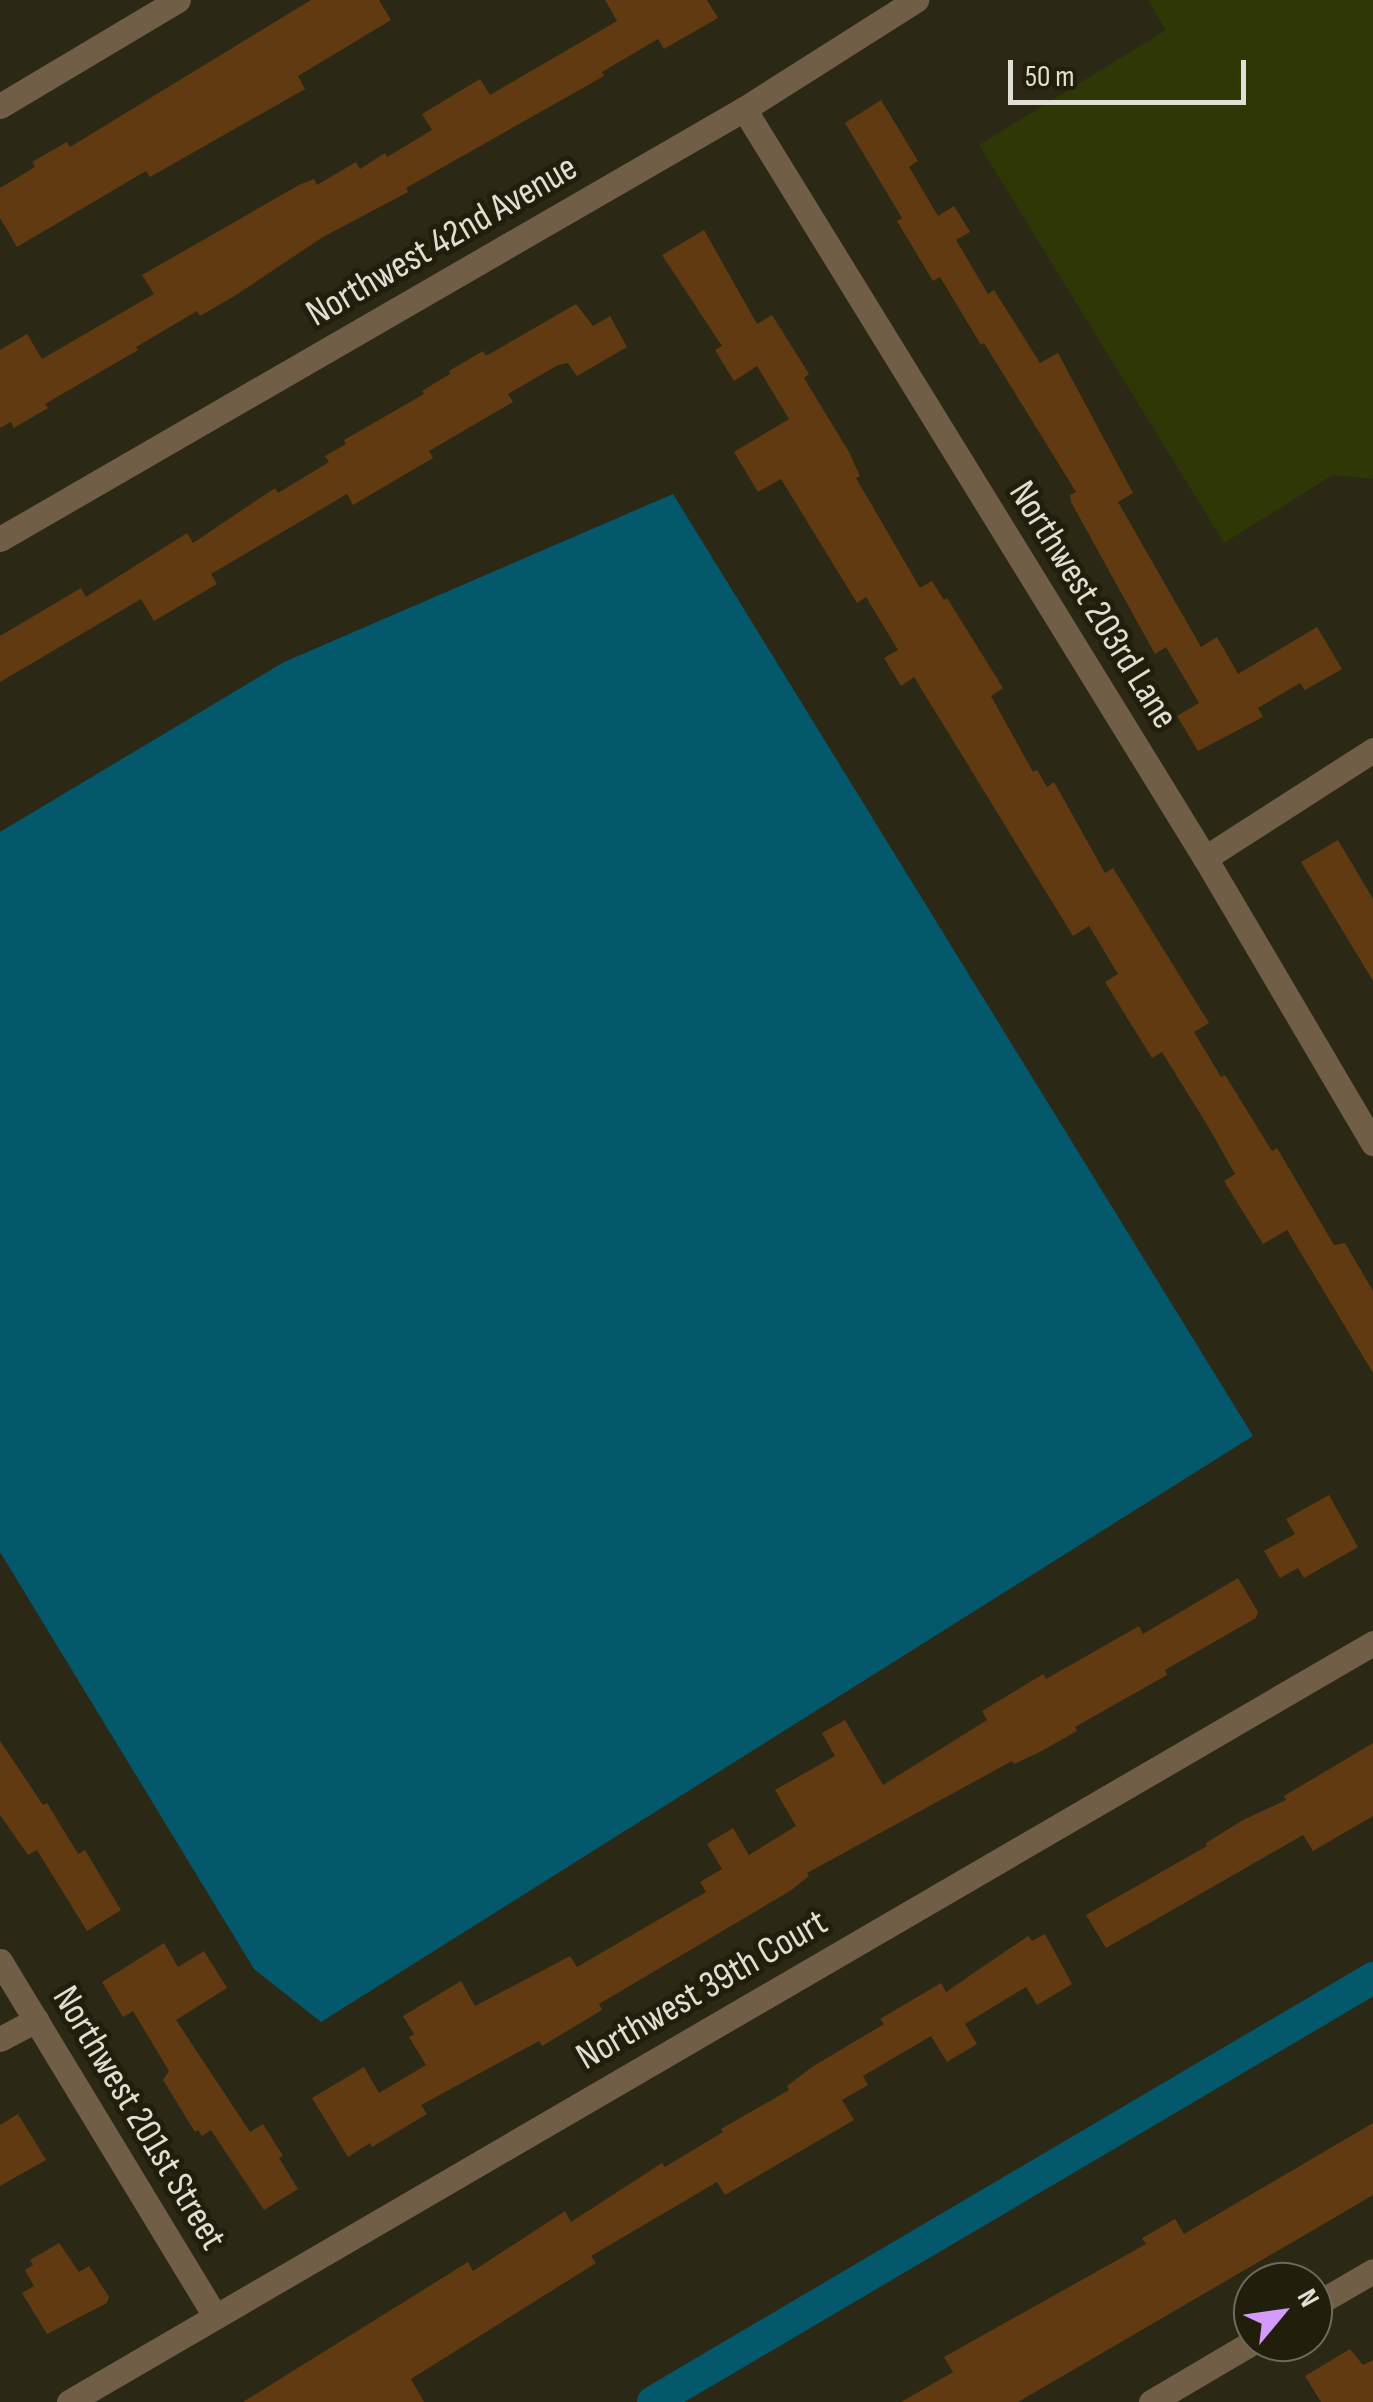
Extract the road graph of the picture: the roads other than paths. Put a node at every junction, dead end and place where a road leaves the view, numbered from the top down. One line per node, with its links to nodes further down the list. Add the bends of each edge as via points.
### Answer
1 (178, 0): 3 (street)
2 (916, 0): 4 (street, Northwest 42nd Avenue)
3 (0, 106)
4 (744, 109): 5 (street, Northwest 42nd Avenue); 7 (street, Northwest 203rd Lane)
5 (0, 540)
6 (1373, 750): 7 (street)
7 (1205, 858): 8 (street, Northwest 203rd Lane)
8 (1373, 1143)
9 (1373, 1643): 15 (street, Northwest 39th Court)
10 (0, 1960): 11 (street, Northwest 201st Street)
11 (36, 2020): 12 (street); 15 (street, Northwest 201st Street)
12 (0, 2039)
13 (1373, 2271): 14 (street)
14 (1333, 2294)
15 (214, 2315): 17 (street, Northwest 39th Court)
16 (1233, 2354): 18 (street)
17 (69, 2402)
18 (1151, 2402)

